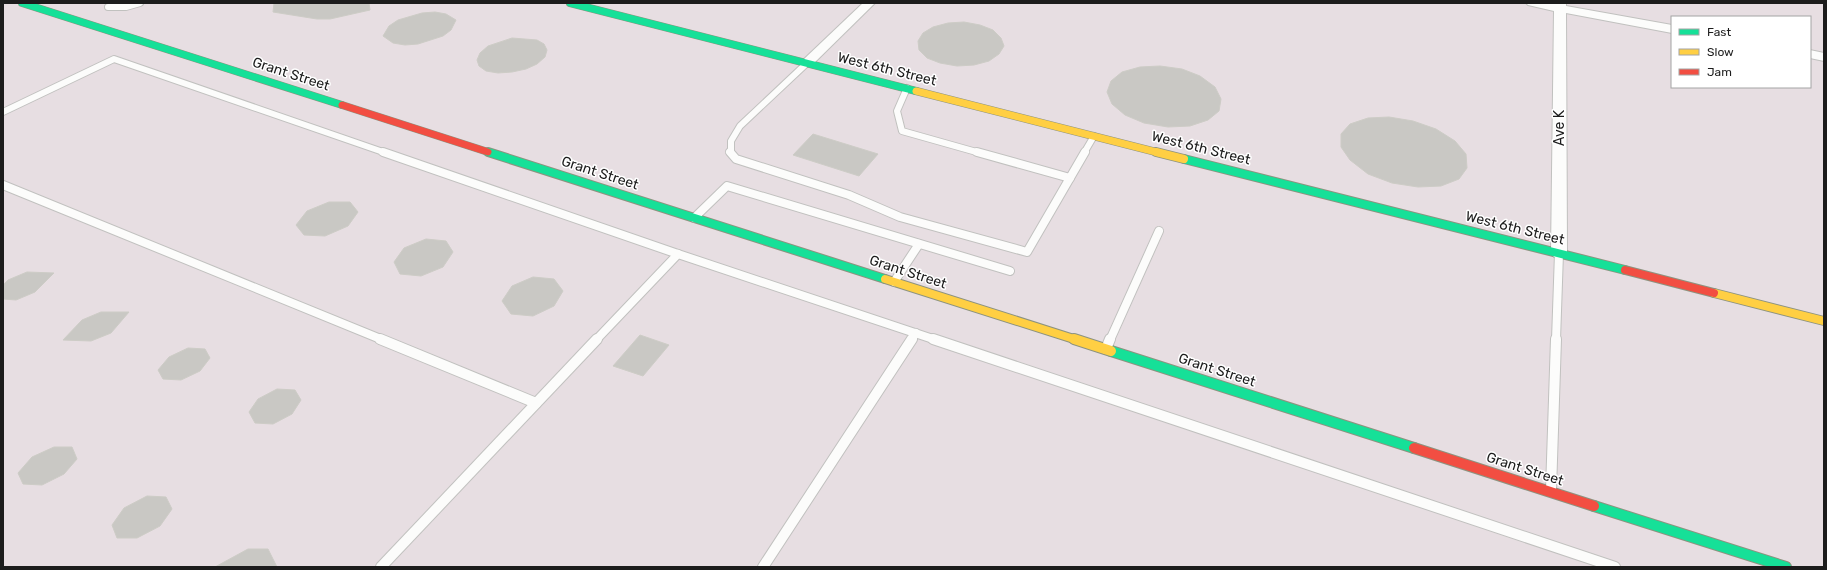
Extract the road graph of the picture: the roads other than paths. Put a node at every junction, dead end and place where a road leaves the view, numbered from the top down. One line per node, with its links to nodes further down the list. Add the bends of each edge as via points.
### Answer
1 (22, 3): 17 (street, Grant Street)
2 (140, 3): 7 (lane, via 126,7)
3 (570, 3): 11 (street, West 6th Street)
4 (869, 3): 11 (street)
5 (1532, 3): 6 (street)
6 (1560, 6): 8 (street); 20 (street, Ave K)
7 (108, 7)
8 (1671, 29)
9 (1811, 54): 10 (street)
10 (1824, 57)
11 (807, 63): 12 (street, West 6th Street); 15 (lane, via 740,126 730,143 730,152 736,160 849,195 900,217 1027,252)
12 (907, 88): 14 (street, West 6th Street); 15 (lane, via 897,111 902,131)
13 (3, 112): 21 (lane, via 114,59)
14 (1094, 136): 15 (lane); 20 (street, West 6th Street)
15 (1070, 178)
16 (3, 185): 27 (lane)
17 (694, 218): 19 (lane, via 727,186); 23 (street, Grant Street)
18 (1158, 231): 26 (lane)
19 (919, 244): 22 (lane); 23 (lane)
20 (1558, 253): 24 (street, West 6th Street); 28 (lane)
21 (678, 254): 25 (lane); 27 (lane)
22 (1010, 271)
23 (894, 282): 26 (street, Grant Street)
24 (1824, 321)
25 (916, 333): 30 (lane); 31 (lane)
26 (1106, 350): 28 (street, Grant Street)
27 (536, 403): 29 (lane)
28 (1550, 492): 32 (street, Grant Street)
29 (381, 567)
30 (763, 567)
31 (1614, 567)
32 (1786, 567)

